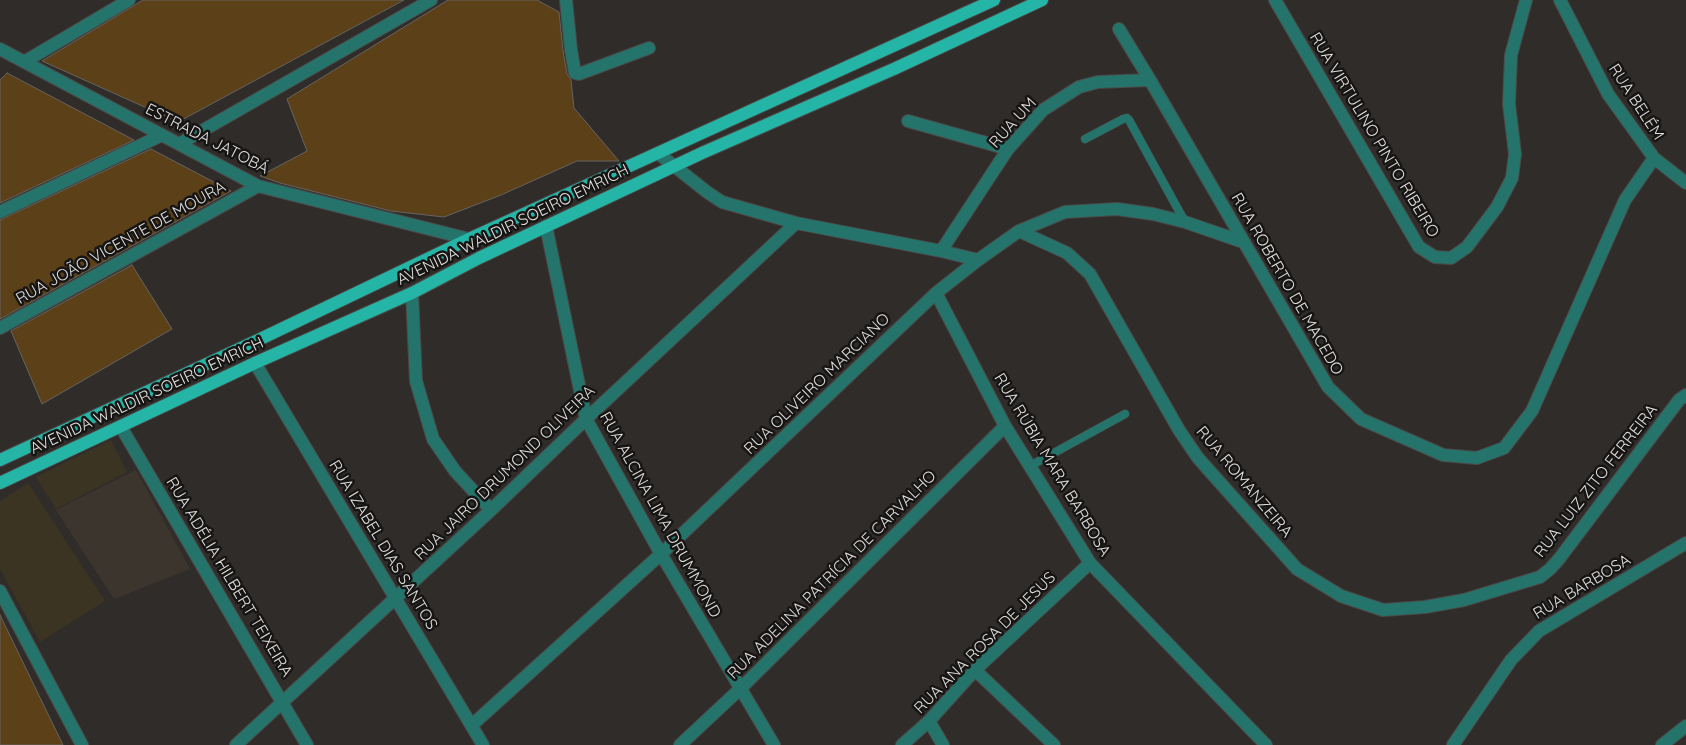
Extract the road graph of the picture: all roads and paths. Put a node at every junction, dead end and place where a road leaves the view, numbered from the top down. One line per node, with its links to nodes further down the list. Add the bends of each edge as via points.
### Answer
1 (129, 0): 12 (street)
2 (431, 0): 17 (street)
3 (566, 0): 10 (street, via 575,73)
4 (994, 0): 19 (main road, AVENIDA WALDIR SOEIRO EMRICH)
5 (1042, 0): 21 (main road, AVENIDA WALDIR SOEIRO EMRICH)
6 (1275, 0): 7 (street, RUA VIRTULINO PINTO RIBEIRO, via 1419,247 1435,257 1451,258 1467,247 1497,207 1512,178 1510,55)
7 (1526, 0)
8 (1560, 0): 20 (street, RUA BELÉM, via 1608,94)
9 (1119, 29): 13 (street, RUA ROBERTO DE MACEDO)
10 (650, 48)
11 (2, 53): 12 (street, ESTRADA JATOBÁ)
12 (24, 62): 15 (street, ESTRADA JATOBÁ)
13 (1150, 80): 18 (street, RUA UM, via 1079,86 1043,110); 30 (street, RUA ROBERTO DE MACEDO)
14 (908, 121): 18 (street)
15 (162, 135): 17 (street, ESTRADA JATOBÁ); 24 (street)
16 (1085, 139): 25 (lane, via 1123,119 1130,120)
17 (180, 144): 23 (street, ESTRADA JATOBÁ)
18 (1008, 148): 31 (street, RUA UM)
19 (659, 154): 21 (street); 29 (main road, AVENIDA WALDIR SOEIRO EMRICH)
20 (1654, 158): 22 (street, RUA BELÉM); 30 (street, RUA ROBERTO DE MACEDO, via 1625,200 1532,411 1504,448 1477,458 1443,455 1361,419 1328,387)
21 (675, 165): 26 (street, via 722,202); 27 (main road, AVENIDA WALDIR SOEIRO EMRICH)
22 (1686, 183)
23 (258, 186): 29 (street, ESTRADA JATOBÁ); 35 (street, RUA JOÃO VICENTE DE MOURA)
24 (0, 212)
25 (1185, 222): 28 (street, RUA OLIVEIRO MARCIANO, via 1117,209 1065,212); 30 (street, RUA OLIVEIRO MARCIANO)
26 (796, 223): 31 (street); 39 (street, RUA JAIRO DRUMOND OLIVEIRA)
27 (546, 226): 33 (main road, AVENIDA WALDIR SOEIRO EMRICH); 39 (street, RUA ALCINA LIMA DRUMMOND)
28 (1019, 231): 32 (street, RUA OLIVEIRO MARCIANO); 49 (street, RUA ROMANZEIRA, via 1067,253 1090,274 1198,458 1297,569 1341,596 1383,610 1464,600)
29 (470, 239): 42 (main road, AVENIDA WALDIR SOEIRO EMRICH)
30 (1243, 242)
31 (942, 251): 32 (street)
32 (978, 260): 34 (street, RUA OLIVEIRO MARCIANO)
33 (412, 293): 36 (main road, AVENIDA WALDIR SOEIRO EMRICH); 45 (street, via 416,381 432,439 455,471)
34 (936, 293): 40 (street, RUA RÚBIA MARA BARBOSA); 47 (street, RUA OLIVEIRO MARCIANO)
35 (0, 328)
36 (255, 363): 41 (main road, AVENIDA WALDIR SOEIRO EMRICH); 51 (street, RUA IZABEL DIAS SANTOS)
37 (1686, 395): 49 (street, RUA LUIZ ZITO FERREIRA, via 1550,570)
38 (1125, 414): 43 (lane)
39 (586, 419): 45 (street, RUA JAIRO DRUMOND OLIVEIRA); 47 (street, RUA ALCINA LIMA DRUMMOND)
40 (1005, 426): 43 (street, RUA RÚBIA MARA BARBOSA); 53 (street, RUA ADELINA PATRÍCIA DE CARVALHO)
41 (121, 427): 44 (main road, AVENIDA WALDIR SOEIRO EMRICH); 54 (street, RUA ADÉLIA HILBERT TEIXEIRA)
42 (0, 460)
43 (1030, 466): 48 (street, RUA RÚBIA MARA BARBOSA)
44 (0, 483)
45 (491, 510): 51 (street, RUA JAIRO DRUMOND OLIVEIRA)
46 (1686, 543): 68 (street, RUA BARBOSA, via 1539,631 1511,660)
47 (661, 554): 53 (street, RUA ALCINA LIMA DRUMMOND); 56 (street, RUA OLIVEIRO MARCIANO)
48 (1090, 564): 52 (street, RUA ANA ROSA DE JESUS); 67 (street, RUA RÚBIA MARA BARBOSA)
49 (1528, 581)
50 (0, 591): 58 (street)
51 (397, 598): 54 (street, RUA JAIRO DRUMOND OLIVEIRA); 56 (street, RUA IZABEL DIAS SANTOS)
52 (975, 670): 55 (street, RUA ANA ROSA DE JESUS); 66 (street)
53 (741, 688): 62 (street, RUA ADELINA PATRÍCIA DE CARVALHO); 63 (street, RUA ALCINA LIMA DRUMMOND)
54 (283, 701): 59 (street, RUA JAIRO DRUMOND OLIVEIRA); 60 (street, RUA ADÉLIA HILBERT TEIXEIRA)
55 (929, 721): 64 (street, RUA ANA ROSA DE JESUS); 65 (street)
56 (472, 725): 61 (street, RUA IZABEL DIAS SANTOS)
57 (1686, 726): 69 (street)
58 (82, 745)
59 (236, 745)
60 (307, 745)
61 (483, 745)
62 (680, 745)
63 (774, 745)
64 (902, 745)
65 (943, 745)
66 (1054, 745)
67 (1266, 745)
68 (1453, 745)
69 (1662, 745)

